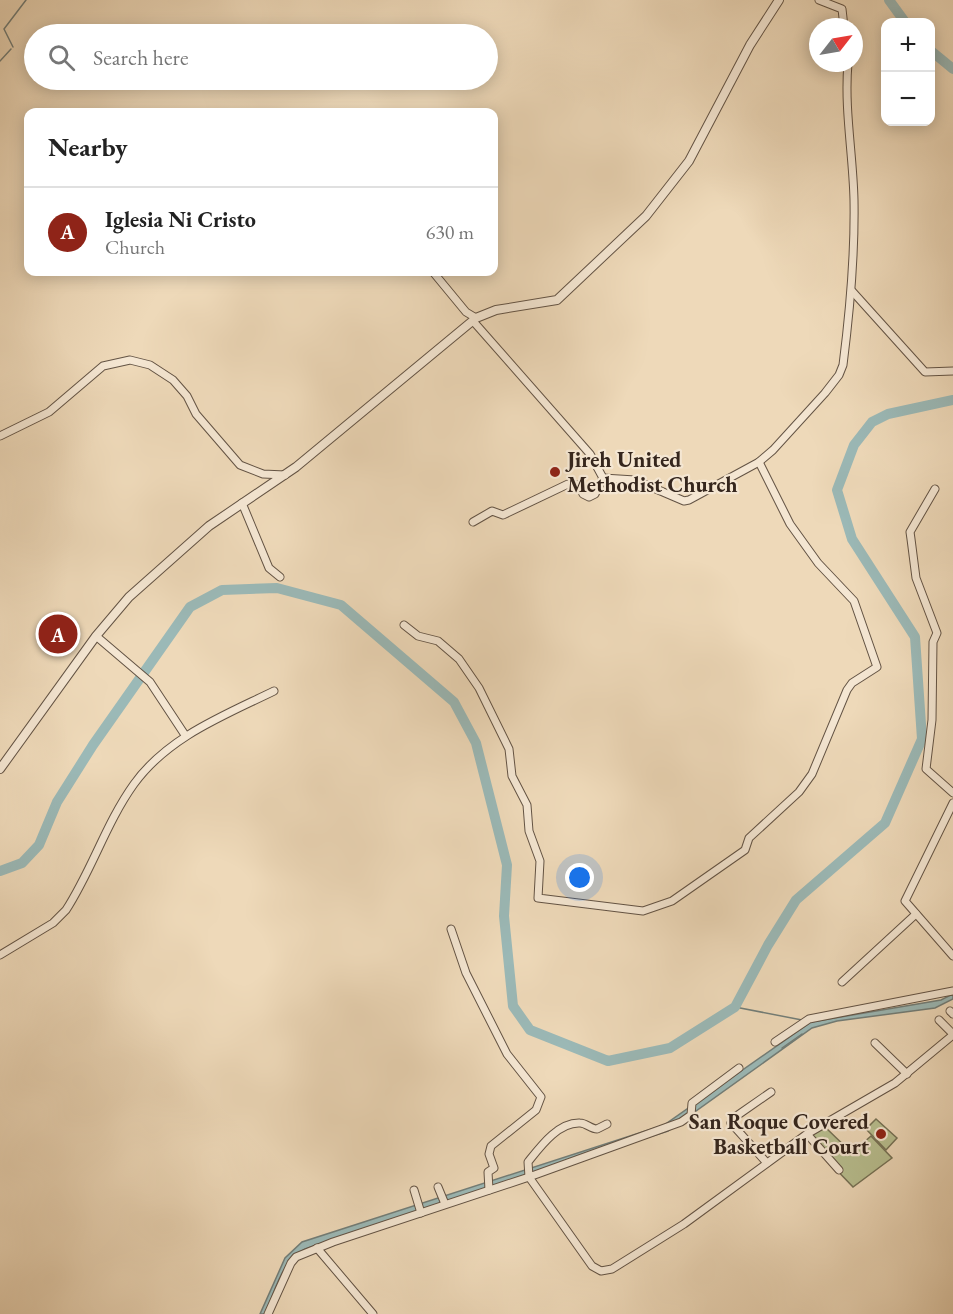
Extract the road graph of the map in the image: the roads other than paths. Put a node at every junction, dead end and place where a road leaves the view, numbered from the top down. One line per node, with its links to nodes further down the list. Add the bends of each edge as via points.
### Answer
1 (779, 0): 9 (street, via 750,45 689,161 646,216 557,300 496,310)
2 (819, 0): 4 (street)
3 (843, 0): 4 (street)
4 (842, 9): 5 (street)
5 (843, 18)
6 (848, 72): 8 (street, via 854,199)
7 (436, 276): 9 (street)
8 (852, 291): 10 (street, via 925,372); 12 (street, via 839,375)
9 (474, 319): 13 (street); 14 (street, via 590,454)
10 (953, 371)
11 (0, 436): 13 (street, via 49,412 103,366 130,360 150,365 173,380 240,465 263,474)
12 (759, 462): 14 (street, via 684,501 635,480); 19 (street, via 790,525 818,563 854,601 877,667 847,690 812,774 799,792 749,838 745,850 655,909 644,912 538,898 540,861 529,831 526,805 512,776 509,749 479,688 459,659 438,641 418,636)
13 (285, 475): 16 (street)
14 (603, 478): 17 (street, via 592,496 586,497 579,485 573,483 503,515 492,512)
15 (935, 489): 24 (street, via 910,532 916,578 937,633 933,642 932,720 926,769)
16 (242, 503): 18 (street, via 269,568); 20 (street, via 171,558 129,597)
17 (473, 522)
18 (280, 577)
19 (404, 626)
20 (96, 636): 22 (street, via 150,682); 23 (street)
21 (274, 691): 22 (street)
22 (185, 735): 28 (street, via 150,765 133,786 61,915)
23 (0, 769)
24 (953, 793)
25 (953, 803): 26 (street, via 906,895 905,901)
26 (916, 914): 29 (street); 30 (street)
27 (451, 929): 45 (street, via 466,973 507,1054 541,1098 536,1110 491,1146 489,1154 494,1168 488,1172)
28 (0, 955)
29 (953, 956)
30 (842, 982)
31 (953, 991): 34 (street, via 809,1019)
32 (939, 1020): 33 (street)
33 (953, 1035): 37 (street)
34 (775, 1042)
35 (875, 1043): 37 (street)
36 (739, 1068): 43 (street, via 691,1110 691,1115 669,1128)
37 (907, 1074): 40 (street)
38 (771, 1092): 41 (street, via 731,1123)
39 (607, 1124): 43 (street, via 597,1130 583,1123 561,1129 547,1138 528,1162)
40 (807, 1134): 41 (street); 42 (street)
41 (767, 1163): 43 (street, via 664,1237 607,1271 596,1269 586,1258)
42 (839, 1170)
43 (528, 1174): 45 (street)
44 (438, 1186): 47 (street)
45 (489, 1186): 47 (street)
46 (414, 1190): 48 (street)
47 (443, 1201): 48 (street)
48 (419, 1209): 49 (street)
49 (317, 1248): 50 (street, via 291,1263); 51 (street)
50 (268, 1314)
51 (373, 1314)

